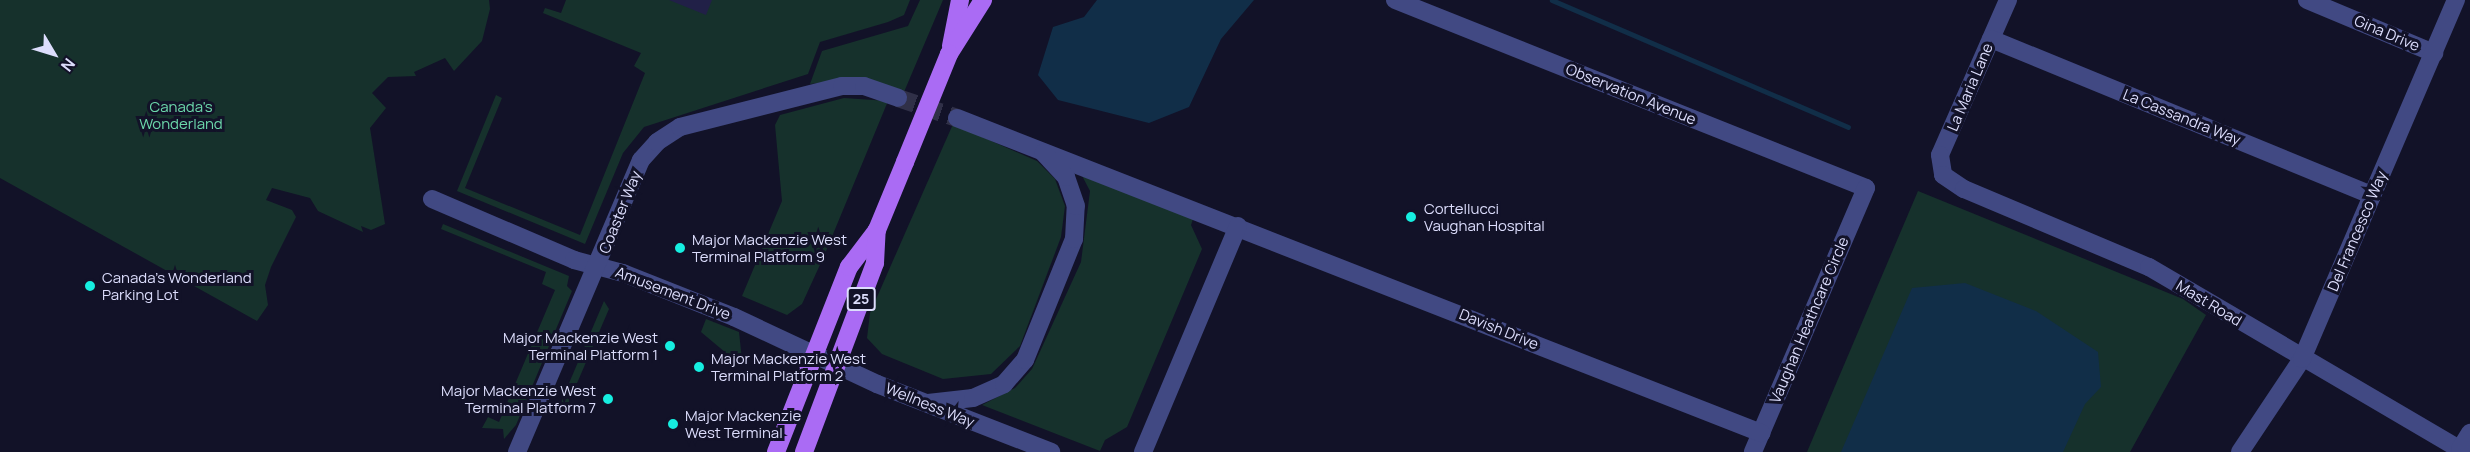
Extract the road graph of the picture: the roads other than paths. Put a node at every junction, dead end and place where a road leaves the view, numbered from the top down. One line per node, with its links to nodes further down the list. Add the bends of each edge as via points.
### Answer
1 (960, 0): 9 (main road, 25)
2 (983, 0): 9 (main road, 25)
3 (1395, 0): 14 (street, Observation Avenue)
4 (2008, 0): 7 (street, La Maria Lane)
5 (2307, 0): 8 (street, Gina Drive)
6 (2456, 0): 8 (street, Del Francesco Way)
7 (1991, 39): 13 (street, La Maria Lane, via 1941,155); 15 (street, La Cassandra Way)
8 (2434, 53): 15 (street, Del Francesco Way)
9 (949, 54): 18 (main road, 25, bridge)
10 (898, 98): 19 (street, Coaster Way, via 864,86 842,86 680,127 657,142 641,160)
11 (957, 118): 12 (street)
12 (1042, 151): 17 (street, Davish Drive); 23 (street, via 1066,177 1076,206 1074,239 1025,360 1004,384 973,398)
13 (1943, 175): 21 (street, Mast Road, via 1964,189 2150,267)
14 (1866, 188): 24 (street, Vaughan Heathcare Circle)
15 (2372, 195): 21 (street, Del Francesco Way)
16 (432, 199): 19 (street, Amusement Drive, via 574,260)
17 (1238, 226): 24 (street, Davish Drive); 31 (street)
18 (877, 230): 20 (main road, 25, via 849,267); 22 (main road, 25, via 875,263)
19 (599, 265): 20 (street, Amusement Drive); 27 (street, Coaster Way)
20 (813, 351): 22 (street, Wellness Way); 28 (main road, 25)
21 (2302, 359): 26 (street, Mast Road); 33 (street, Del Francesco Way)
22 (835, 365): 23 (street, Wellness Way); 29 (main road, 25)
23 (923, 403): 30 (street, Wellness Way)
24 (1761, 433): 32 (street, Vaughan Heathcare Circle)
25 (2470, 433): 26 (street)
26 (2462, 451)
27 (518, 452)
28 (776, 452)
29 (804, 452)
30 (1051, 452)
31 (1143, 452)
32 (1753, 452)
33 (2240, 452)

